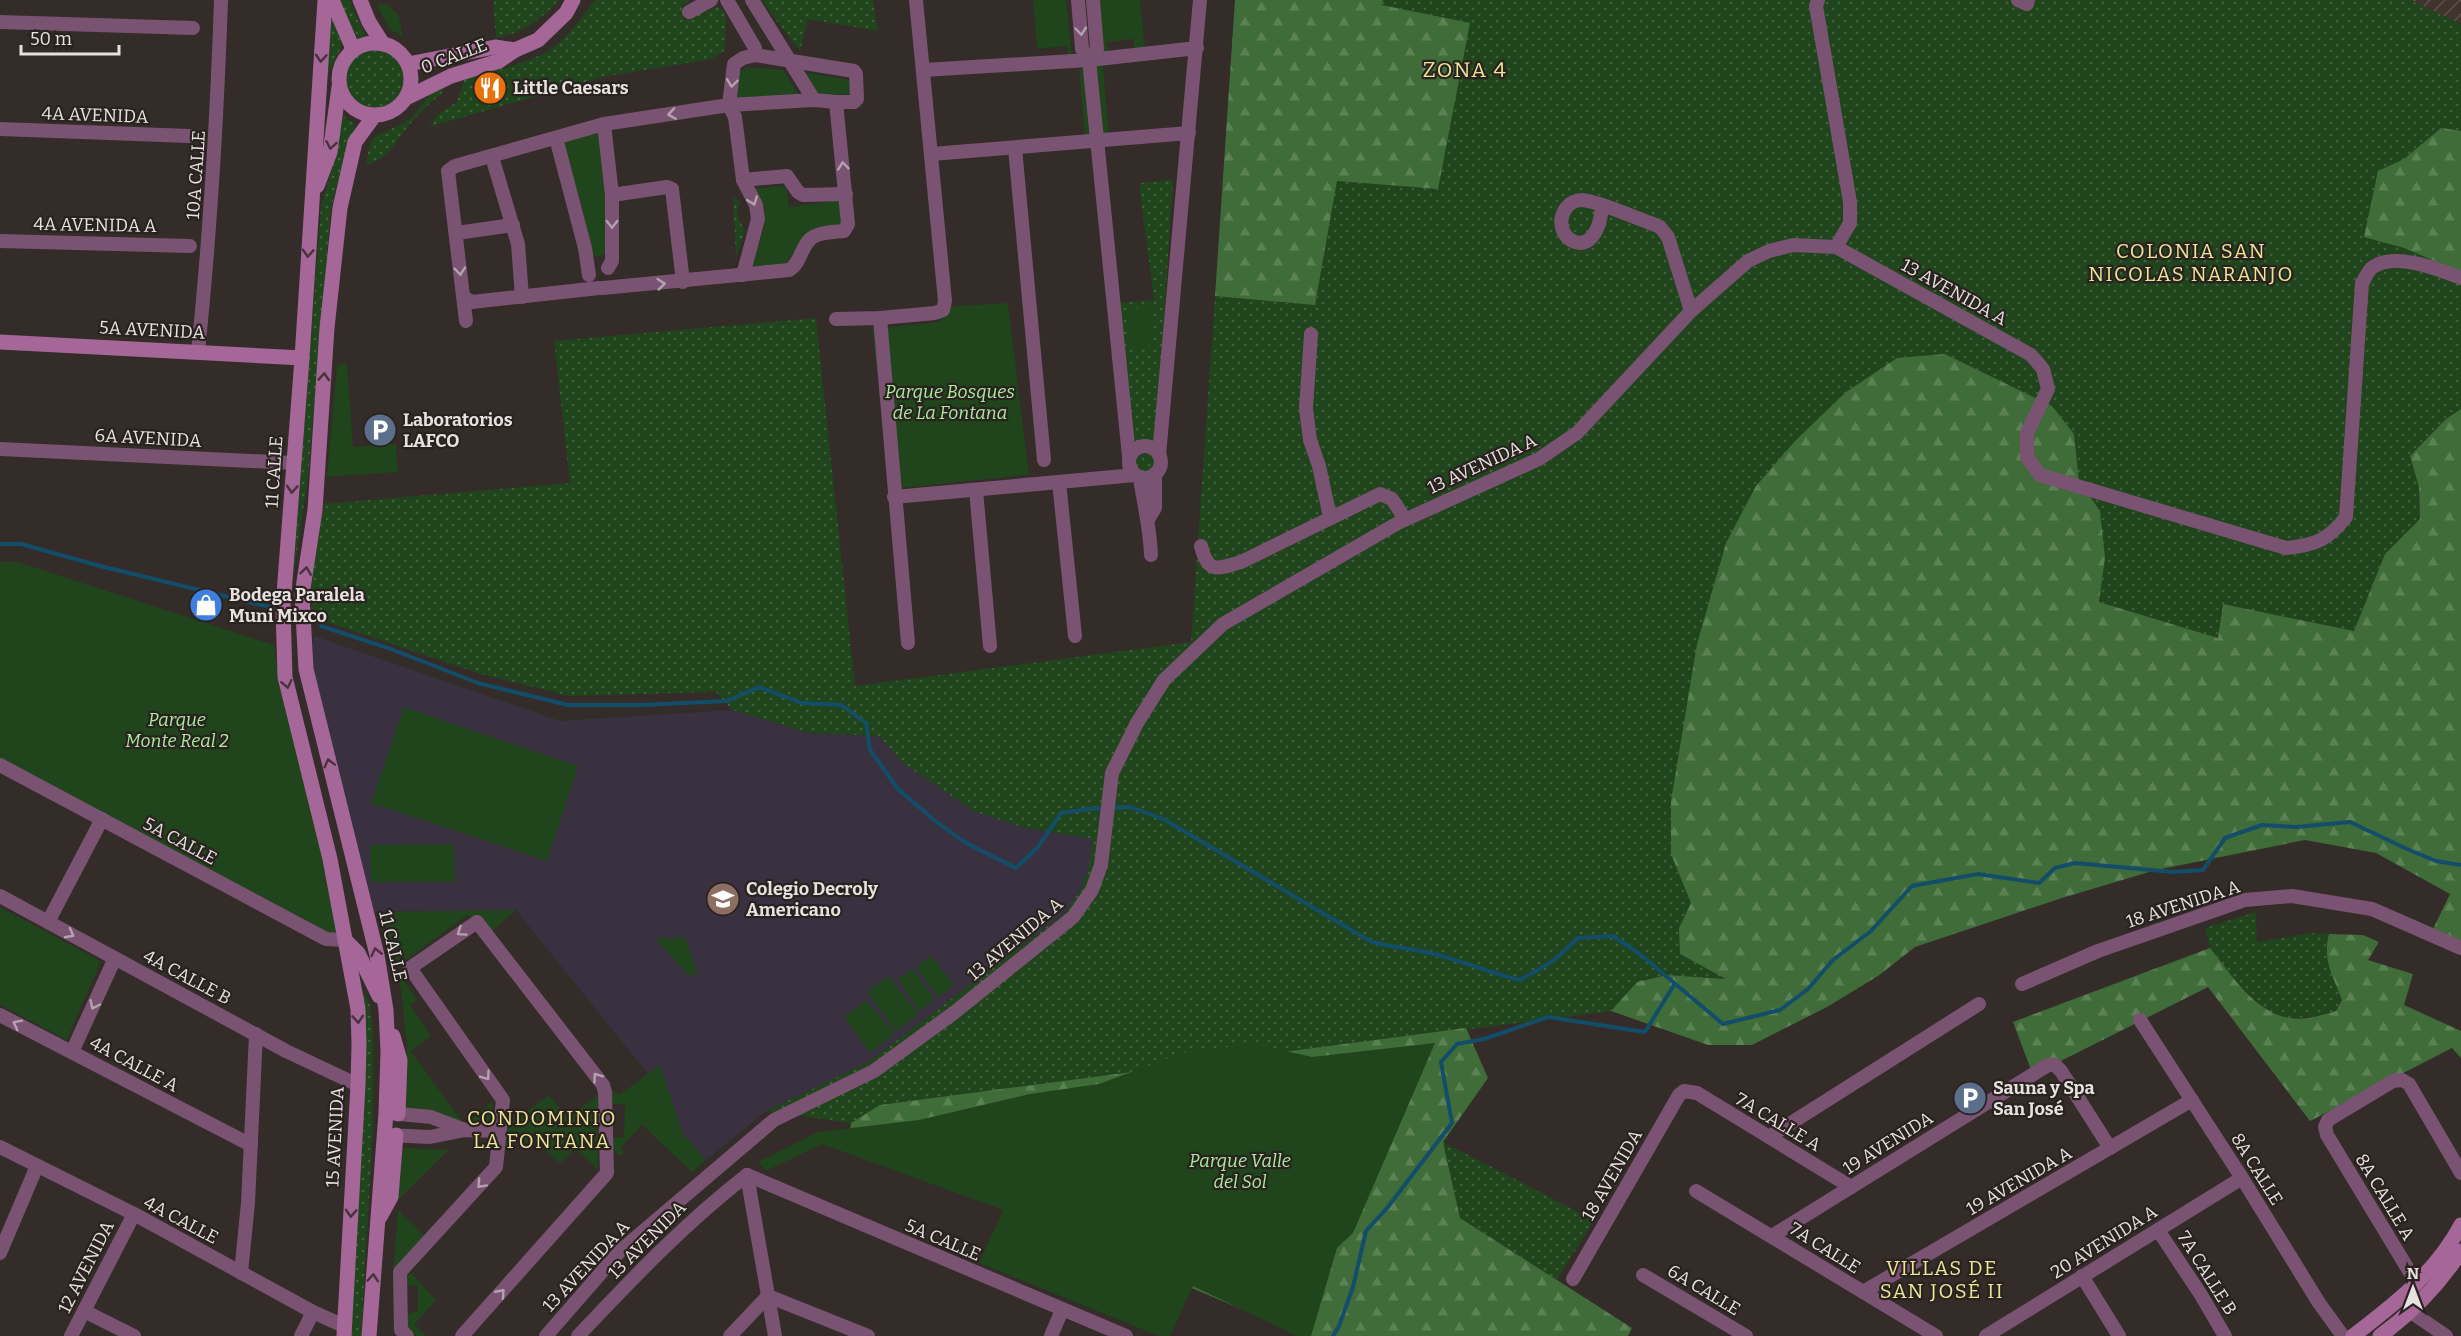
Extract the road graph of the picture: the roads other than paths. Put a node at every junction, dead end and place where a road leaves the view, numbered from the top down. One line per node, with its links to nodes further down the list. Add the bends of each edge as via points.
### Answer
1 (221, 0): 68 (street, 10A CALLE, via 209,249)
2 (325, 0): 47 (main road, 11 CALLE, one-way to 47)
3 (332, 0): 22 (main road)
4 (360, 0): 20 (main road)
5 (573, 0): 23 (main road, 0 CALLE, via 566,13 538,40)
6 (711, 0): 16 (street)
7 (727, 0): 17 (street)
8 (916, 0): 28 (street)
9 (1078, 0): 25 (street, one-way to 25, via 1082,49)
10 (1093, 0): 25 (street, via 1097,50)
11 (1200, 0): 21 (street)
12 (1818, 0): 53 (street, via 1850,202 1850,223)
13 (2018, 0): 14 (street, via 2026,4)
14 (2028, 0)
15 (754, 4): 17 (street); 26 (street)
16 (689, 12)
17 (740, 20): 24 (street)
18 (0, 22): 19 (street)
19 (193, 28)
20 (383, 44): 22 (main road, via 362,45); 27 (main road, via 393,48)
21 (1197, 48): 25 (street); 37 (street)
22 (353, 50): 29 (main road, via 340,66)
23 (515, 50): 27 (main road, 0 CALLE, via 495,47); 30 (main road, 0 CALLE, via 499,61 451,76)
24 (755, 55): 26 (street); 33 (street, one-way to 33, via 734,64)
25 (1089, 60): 28 (street); 40 (street)
26 (792, 62): 31 (street); 32 (street, via 854,71 857,99)
27 (408, 64): 30 (main road, via 411,80)
28 (924, 70): 42 (street)
29 (339, 87): 34 (main road, via 351,108); 47 (main road, one-way to 47, via 330,152)
30 (406, 98): 34 (main road, via 393,111)
31 (814, 100): 32 (street); 33 (street)
32 (836, 102): 45 (street, one-way to 32)
33 (729, 105): 35 (street, one-way to 35); 44 (street, via 735,117)
34 (374, 116): 97 (main road, 11 CALLE, one-way to 34, via 377,955 306,669 302,595 315,510 327,328 340,208 355,142)
35 (604, 124): 39 (street); 46 (street)
36 (0, 129): 38 (street, 4A AVENIDA)
37 (1189, 133): 40 (street); 71 (street)
38 (189, 136)
39 (556, 138): 43 (street); 58 (street)
40 (1097, 140): 41 (street); 72 (street)
41 (1015, 148): 42 (street); 73 (street)
42 (933, 154): 63 (street, via 944,310)
43 (492, 157): 49 (street); 50 (street, via 448,171)
44 (743, 180): 45 (street, via 787,176 803,195); 55 (street, one-way to 55, via 756,205 758,219)
45 (846, 194): 55 (street, via 848,224 844,231 815,235 808,240 795,267 789,270)
46 (612, 195): 54 (street, one-way to 54); 57 (street, via 672,189)
47 (311, 201): 69 (main road, 11 CALLE, one-way to 69)
48 (1602, 206): 62 (street, via 1665,231)
49 (513, 225): 50 (street); 60 (street)
50 (457, 233): 61 (street, one-way to 61)
51 (0, 241): 52 (street, 4A AVENIDA A)
52 (190, 246)
53 (1836, 247): 56 (street, 13 AVENIDA A, via 2031,354 2043,369 2048,389 2026,432 2026,457 2040,475 2286,548 2308,546 2332,535 2346,517 2362,284 2372,268 2392,260 2435,268); 62 (street, 13 AVENIDA A, via 1793,245 1769,251 1748,261)
54 (610, 273): 58 (street, via 609,284); 58 (street, via 598,266 592,269); 59 (street)
55 (743, 274): 57 (street)
56 (2461, 278)
57 (683, 282): 59 (street, one-way to 57)
58 (595, 283): 59 (street); 60 (street, via 571,291)
59 (628, 287)
60 (522, 297): 61 (street, via 472,302)
61 (465, 298): 65 (street)
62 (1691, 311): 82 (street, 13 AVENIDA A, via 1577,432 1539,459)
63 (880, 318): 64 (street); 79 (street)
64 (836, 319)
65 (466, 321)
66 (1311, 334): 80 (street, via 1306,408)
67 (0, 342): 68 (main road, 5A AVENIDA)
68 (198, 352): 69 (main road, 5A AVENIDA)
69 (302, 358): 74 (main road, 11 CALLE)
70 (0, 450): 74 (street, 6A AVENIDA)
71 (1159, 455): 72 (street, via 1152,447 1142,446); 75 (street, via 1161,465)
72 (1130, 456): 76 (street, via 1129,467)
73 (1044, 460)
74 (294, 463): 92 (main road, 11 CALLE, one-way to 92, via 283,607 285,676 330,859)
75 (1155, 474): 76 (street); 81 (street, via 1155,508)
76 (1138, 476): 77 (street); 81 (street)
77 (1059, 482): 78 (street); 85 (street)
78 (976, 490): 79 (street); 87 (street)
79 (894, 497): 86 (street)
80 (1330, 517): 82 (street, via 1380,494 1392,499); 83 (street, via 1222,568 1205,562)
81 (1149, 518): 84 (street)
82 (1405, 519): 143 (street, 13 AVENIDA A, via 1223,624 1164,680 1112,773 1101,865 1092,890 1073,917 874,1071 774,1120 620,1251)
83 (1201, 546)
84 (1151, 555)
85 (1075, 636)
86 (908, 643)
87 (990, 646)
88 (0, 765): 89 (street, 5A CALLE)
89 (102, 819): 91 (street); 92 (street, 5A CALLE, via 326,939)
90 (0, 896): 91 (street, 4A CALLE B)
91 (48, 922): 94 (street, 4A CALLE B, one-way to 94)
92 (345, 940): 97 (main road, via 358,953); 102 (main road, 15 AVENIDA, one-way to 102, via 358,1009)
93 (2461, 948): 95 (street, 18 AVENIDA A, via 2372,909 2292,896 2245,900 2098,951)
94 (115, 958): 100 (street, 4A CALLE B); 101 (street, one-way to 101)
95 (2022, 984)
96 (1979, 1004): 109 (street)
97 (386, 1010): 105 (main road)
98 (0, 1015): 101 (street, 4A CALLE A, one-way to 98)
99 (2140, 1020): 104 (street, 8A CALLE)
100 (256, 1034): 102 (street, 4A CALLE B); 110 (street)
101 (72, 1052): 110 (street, 4A CALLE A)
102 (358, 1085): 136 (main road, 15 AVENIDA, one-way to 136)
103 (1684, 1091): 109 (street, 7A CALLE A, via 1697,1093); 128 (street, 18 AVENIDA)
104 (2192, 1100): 112 (street, 19 AVENIDA A); 116 (street, 8A CALLE)
105 (392, 1113): 106 (street, via 431,1117); 108 (main road)
106 (465, 1130): 107 (street); 108 (street, via 430,1137)
107 (499, 1131): 141 (street, one-way to 141, via 494,1171 400,1272 401,1330); 142 (street, one-way to 107, via 607,1173 603,1085 477,922 410,968 501,1097)
108 (390, 1135): 140 (main road, one-way to 108)
109 (1769, 1137): 117 (street, 7A CALLE A)
110 (251, 1145): 125 (street)
111 (0, 1146): 113 (street, 4A CALLE)
112 (2110, 1148): 117 (street, 19 AVENIDA, via 2055,1065 2048,1065); 130 (street, 19 AVENIDA A)
113 (38, 1166): 119 (street, 4A CALLE); 124 (street)
114 (2461, 1173): 129 (street, 8A CALLE A, via 2409,1084 2402,1080 2393,1081 2328,1120 2325,1127)
115 (747, 1175): 131 (street); 132 (street, 5A CALLE); 144 (street, 13 AVENIDA, via 704,1208)
116 (2242, 1178): 121 (street, 20 AVENIDA A); 155 (street, 8A CALLE)
117 (1851, 1187): 122 (street, 19 AVENIDA)
118 (1695, 1191): 122 (street, 7A CALLE)
119 (134, 1214): 125 (street, 4A CALLE); 133 (street, 12 AVENIDA)
120 (2461, 1225): 129 (main road)
121 (2158, 1230): 127 (street, 20 AVENIDA A); 154 (street, 7A CALLE B)
122 (1772, 1236): 130 (street, 7A CALLE)
123 (2461, 1251): 135 (main road)
124 (0, 1253)
125 (241, 1272): 134 (street, 4A CALLE)
126 (1643, 1275): 150 (street, 6A CALLE)
127 (2082, 1276): 152 (street, 20 AVENIDA A); 153 (street)
128 (1573, 1279)
129 (2417, 1284): 156 (main road)
130 (1863, 1293): 151 (street, 7A CALLE)
131 (768, 1296): 145 (street); 146 (street); 147 (street)
132 (1062, 1310): 148 (street); 149 (street, 5A CALLE)
133 (84, 1311): 137 (street, 12 AVENIDA); 138 (street)
134 (313, 1312): 136 (street, 4A CALLE); 139 (street)
135 (2411, 1312): 157 (main road); 158 (street)
136 (344, 1331)
137 (71, 1336)
138 (134, 1336)
139 (301, 1336)
140 (369, 1336)
141 (407, 1336)
142 (462, 1336)
143 (546, 1336)
144 (578, 1336)
145 (730, 1336)
146 (775, 1336)
147 (868, 1336)
148 (1051, 1336)
149 (1126, 1336)
150 (1746, 1336)
151 (1936, 1336)
152 (1986, 1336)
153 (2119, 1336)
154 (2225, 1336)
155 (2343, 1336)
156 (2353, 1336)
157 (2380, 1336)
158 (2446, 1336)

